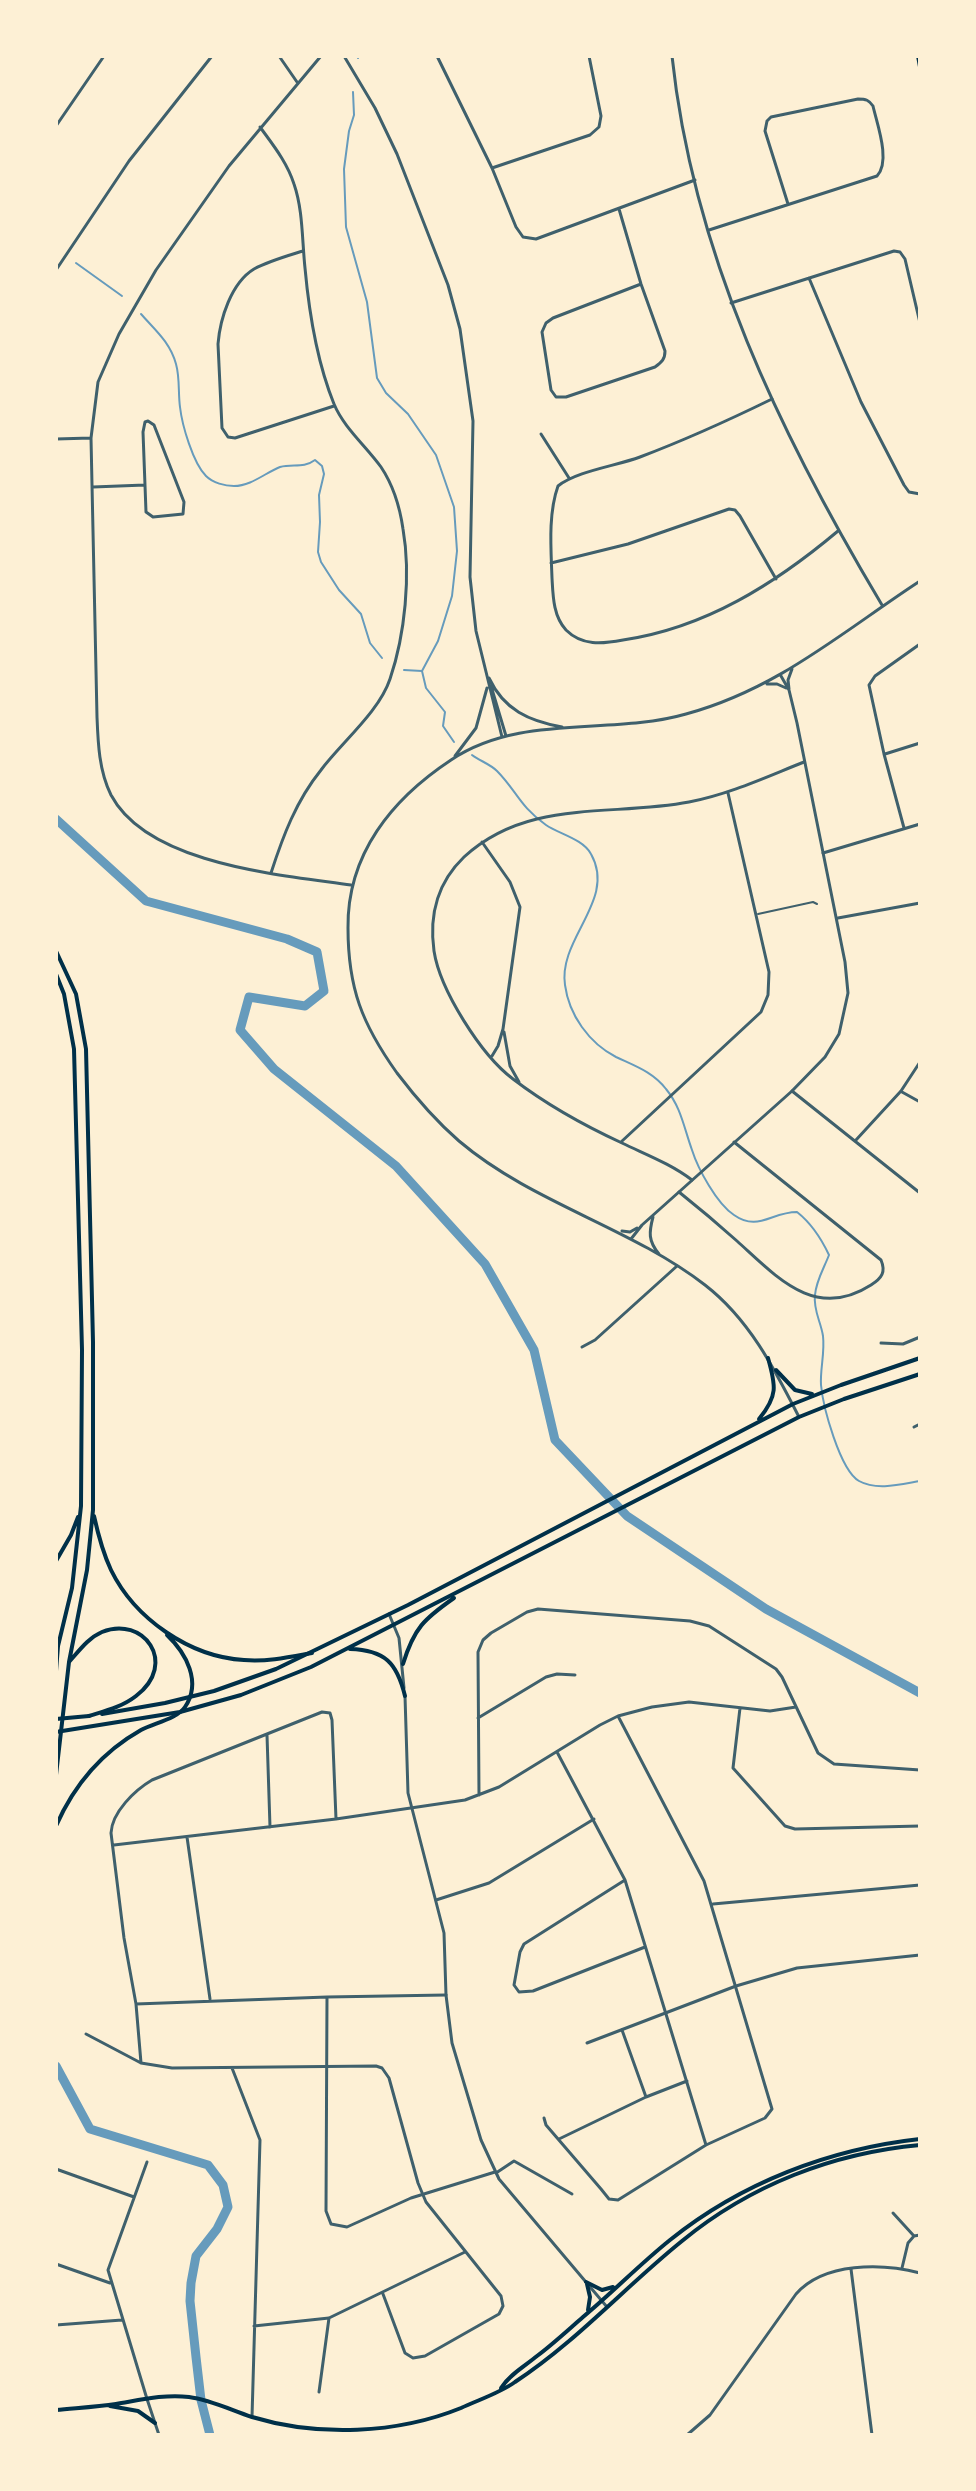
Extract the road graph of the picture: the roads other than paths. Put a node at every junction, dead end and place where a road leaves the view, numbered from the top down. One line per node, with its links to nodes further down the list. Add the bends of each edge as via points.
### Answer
1 (104, 56): 12 (street)
2 (212, 56): 20 (street, via 129,161)
3 (279, 56): 11 (street)
4 (321, 56): 11 (street)
5 (344, 56): 41 (street, via 397,154 460,329 473,421 470,577)
6 (437, 56): 14 (street)
7 (589, 56): 14 (street, via 599,127 590,135)
8 (672, 56): 15 (street)
9 (918, 56): 10 (main road)
10 (920, 67)
11 (297, 82): 13 (street)
12 (56, 126)
13 (260, 127): 19 (street, via 294,184); 28 (street, via 156,270 119,334 98,382)
14 (492, 168): 17 (street, via 516,227 529,240)
15 (695, 180): 17 (street); 18 (street)
16 (788, 204): 16 (street, via 882,171 885,160 871,102 858,99 767,121 765,131); 18 (street)
17 (619, 209): 22 (street)
18 (709, 230): 23 (street)
19 (303, 251): 26 (street); 26 (street, via 249,273 224,312 218,344 222,428 235,438)
20 (56, 270)
21 (809, 278): 23 (street); 24 (street, via 900,252); 33 (street, via 882,444 909,492)
22 (641, 284): 22 (street, via 665,351 662,363 556,397 542,332 546,323)
23 (731, 303): 25 (street)
24 (920, 323)
25 (772, 399): 30 (street, via 641,457); 34 (street)
26 (334, 406): 57 (street, via 394,494 406,543 403,616 384,693 303,796 282,836)
27 (541, 434): 30 (street)
28 (91, 438): 29 (street); 32 (street)
29 (56, 439)
30 (569, 479): 35 (street, via 555,495)
31 (145, 485): 31 (street, via 143,426 148,421 184,502 183,514 148,515); 32 (street)
32 (91, 487): 57 (street, via 98,738 111,796 133,822 175,847)
33 (920, 494)
34 (839, 530): 36 (street); 38 (street)
35 (551, 563): 36 (street, via 628,544 729,509 740,516); 36 (street, via 563,627 588,643 669,631)
36 (776, 579)
37 (920, 581): 38 (street)
38 (883, 605): 40 (street)
39 (920, 644): 49 (street, via 870,680)
40 (792, 669): 42 (street); 45 (street)
41 (487, 675): 44 (street); 46 (street, via 516,712); 47 (street)
42 (781, 676): 43 (street); 45 (street)
43 (765, 684): 45 (street); 46 (street, via 682,716)
44 (488, 685): 47 (street); 50 (street, via 476,728)
45 (789, 690): 51 (street)
46 (566, 728): 47 (street)
47 (504, 737): 50 (street)
48 (920, 743): 49 (street)
49 (884, 754): 54 (street)
50 (453, 758): 58 (street, via 385,818 366,846)
51 (804, 762): 52 (street); 56 (street)
52 (728, 793): 55 (street, via 663,806 558,814 524,821); 61 (street)
53 (920, 824): 54 (street)
54 (904, 828): 56 (street)
55 (482, 842): 65 (street, via 520,907); 66 (street, via 445,880 432,929 440,975 462,1018)
56 (823, 853): 62 (street)
57 (271, 873): 58 (street)
58 (351, 885): 80 (street, via 350,970 360,1010 411,1091 479,1156 526,1186)
59 (817, 904): 61 (street)
60 (920, 905): 62 (street)
61 (756, 914): 74 (street, via 770,984 764,1007)
62 (838, 918): 69 (street, via 848,993 842,1023 825,1057)
63 (56, 951): 98 (main road, via 76,994 86,1049)
64 (56, 974): 97 (main road, via 74,1049)
65 (503, 1029): 66 (street); 68 (street)
66 (492, 1056): 68 (street)
67 (920, 1062): 70 (street)
68 (519, 1083): 74 (street, via 545,1103)
69 (792, 1091): 72 (street); 73 (street)
70 (901, 1091): 71 (street); 72 (street)
71 (920, 1102)
72 (856, 1140): 77 (street)
73 (734, 1142): 75 (street); 76 (street, via 881,1260 882,1277 835,1300 800,1292)
74 (621, 1143): 75 (street)
75 (692, 1180): 76 (street)
76 (679, 1192): 78 (street)
77 (920, 1193)
78 (653, 1217): 79 (street); 82 (street, via 650,1240)
79 (642, 1225): 80 (street); 81 (street)
80 (618, 1231): 81 (street)
81 (631, 1239): 82 (street)
82 (663, 1259): 83 (street)
83 (677, 1266): 86 (street); 87 (street, via 726,1303)
84 (920, 1337): 85 (street, via 903,1344)
85 (881, 1343)
86 (582, 1347)
87 (768, 1358): 89 (street); 94 (main road, via 774,1395)
88 (920, 1358): 91 (main road)
89 (776, 1370): 91 (main road, via 795,1390); 92 (street)
90 (920, 1374): 93 (main road)
91 (817, 1393): 92 (main road)
92 (793, 1404): 93 (street); 94 (main road)
93 (799, 1417): 100 (main road)
94 (758, 1421): 101 (main road)
95 (920, 1424): 96 (street)
96 (914, 1427)
97 (81, 1506): 99 (main road); 108 (main road)
98 (93, 1510): 103 (main road, via 111,1570 130,1600); 106 (main road)
99 (56, 1561)
100 (465, 1590): 102 (main road); 107 (main road, via 423,1621)
101 (389, 1614): 102 (street); 105 (main road)
102 (394, 1625): 104 (main road); 107 (street)
103 (160, 1627): 105 (main road, via 200,1652 234,1659); 111 (main road, via 189,1664)
104 (347, 1649): 110 (main road, via 371,1650 388,1660); 114 (main road, via 257,1689)
105 (312, 1653): 111 (main road)
106 (69, 1662): 115 (main road, via 91,1638 114,1629 139,1635 155,1657 154,1676 136,1696); 123 (main road)
107 (403, 1664): 110 (street)
108 (56, 1671)
109 (575, 1675): 117 (street, via 546,1677)
110 (405, 1696): 125 (street)
111 (189, 1697): 114 (main road); 115 (main road)
112 (796, 1707): 113 (street); 117 (street, via 776,1669 709,1626 548,1609 527,1612 480,1644); 122 (street, via 818,1753 829,1762)
113 (740, 1708): 116 (street, via 676,1703); 129 (street, via 733,1768 785,1826)
114 (180, 1712): 119 (main road); 128 (main road, via 141,1730 103,1757 72,1795)
115 (89, 1716): 118 (main road)
116 (618, 1716): 121 (street); 136 (street)
117 (478, 1718): 124 (street)
118 (56, 1719)
119 (56, 1732)
120 (267, 1734): 126 (street, via 330,1713); 130 (street); 132 (street, via 146,1783 112,1822)
121 (557, 1752): 124 (street); 127 (street)
122 (920, 1770)
123 (56, 1775)
124 (479, 1796): 125 (street)
125 (410, 1806): 126 (street); 135 (street)
126 (336, 1819): 130 (street)
127 (594, 1819): 133 (street); 135 (street, via 489,1883)
128 (56, 1826)
129 (920, 1826)
130 (270, 1827): 131 (street)
131 (187, 1837): 132 (street); 142 (street)
132 (114, 1845): 143 (street)
133 (625, 1880): 137 (street); 137 (street, via 524,1944 514,1985 519,1992 533,1991)
134 (920, 1885): 136 (street)
135 (436, 1900): 140 (street, via 444,1933)
136 (712, 1904): 139 (street)
137 (645, 1947): 144 (street)
138 (920, 1955): 139 (street, via 804,1966)
139 (736, 1986): 144 (street); 156 (street, via 772,2109 765,2118)
140 (446, 1995): 141 (street); 159 (street, via 459,2073)
141 (327, 1997): 142 (street); 149 (street)
142 (210, 2001): 143 (street)
143 (136, 2004): 148 (street)
144 (666, 2012): 145 (street); 151 (street)
145 (622, 2030): 147 (street); 152 (street)
146 (86, 2034): 148 (street)
147 (587, 2043)
148 (141, 2063): 150 (street)
149 (328, 2066): 150 (street); 160 (street, via 376,2066 385,2072); 160 (street, via 326,2211 331,2224 347,2227)
150 (232, 2068): 181 (street, via 260,2140)
151 (687, 2081): 152 (street); 156 (street)
152 (646, 2097): 154 (street)
153 (544, 2118): 154 (street)
154 (557, 2139): 156 (street, via 614,2200)
155 (920, 2142): 173 (main road, via 831,2156 766,2181 685,2229); 176 (main road, via 825,2163 766,2187 684,2239)
156 (706, 2145)
157 (147, 2162): 162 (street)
158 (56, 2169): 162 (street)
159 (496, 2172): 160 (street); 161 (street, via 514,2161); 171 (street)
160 (422, 2194): 166 (street)
161 (572, 2194)
162 (134, 2197): 172 (street, via 109,2264)
163 (893, 2213): 165 (street)
164 (920, 2235): 165 (street)
165 (914, 2236): 168 (street)
166 (465, 2252): 174 (street); 174 (street, via 501,2296 502,2310 425,2356 405,2353)
167 (56, 2264): 172 (street)
168 (902, 2268): 169 (street); 170 (street)
169 (851, 2269): 190 (street, via 803,2286 710,2415); 191 (street)
170 (920, 2273)
171 (586, 2282): 173 (main road, via 602,2290); 175 (street); 177 (main road)
172 (110, 2283): 179 (street)
173 (619, 2285): 175 (main road)
174 (383, 2294): 178 (street)
175 (602, 2300): 176 (street); 177 (main road)
176 (607, 2308): 182 (main road, via 520,2379)
177 (588, 2313): 182 (main road)
178 (329, 2318): 181 (street); 183 (street)
179 (122, 2320): 180 (street); 184 (street)
180 (56, 2325)
181 (254, 2326): 187 (street)
182 (499, 2389): 187 (main road, via 439,2415 390,2426 319,2429)
183 (319, 2392)
184 (147, 2399): 185 (main road); 187 (main road, via 191,2397); 188 (street)
185 (104, 2406): 186 (main road); 188 (main road, via 138,2411)
186 (56, 2410)
187 (252, 2417)
188 (155, 2423): 189 (street)
189 (159, 2435)
190 (687, 2435)
191 (872, 2435)

